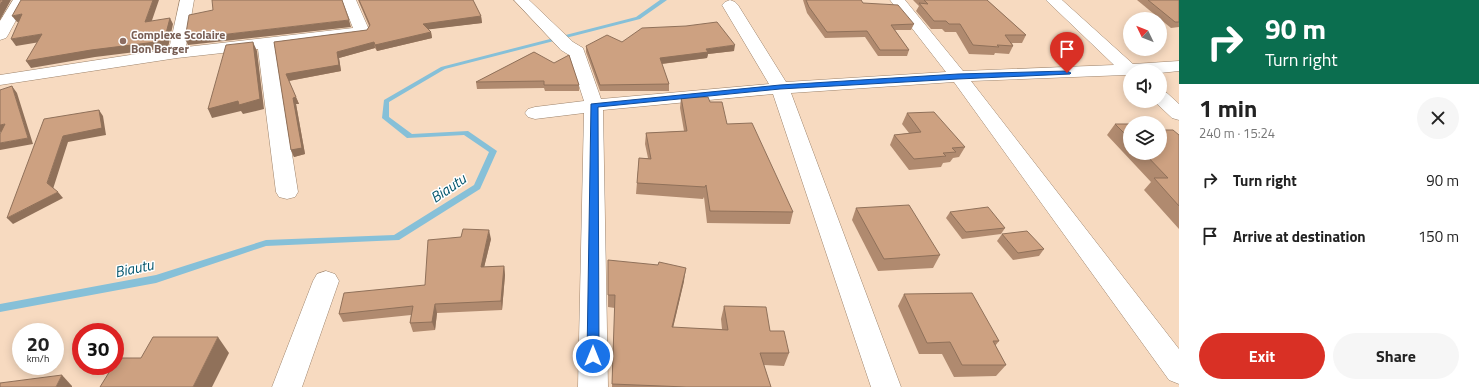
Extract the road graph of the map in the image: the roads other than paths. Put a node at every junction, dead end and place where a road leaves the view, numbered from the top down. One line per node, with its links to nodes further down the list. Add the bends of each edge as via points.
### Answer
1 (20, 0): 8 (street)
2 (187, 0): 10 (street)
3 (349, 0): 9 (street, via 362,32)
4 (521, 0): 19 (street, via 567,46 577,52)
5 (897, 0): 15 (street)
6 (1053, 0): 11 (street)
7 (730, 5): 17 (street)
8 (0, 35)
9 (266, 43): 10 (street); 22 (street)
10 (177, 53): 16 (street)
11 (1123, 65)
12 (1179, 66): 13 (street)
13 (1167, 67)
14 (1123, 71): 15 (street)
15 (958, 76): 17 (street); 24 (street)
16 (0, 80)
17 (780, 87): 19 (street); 27 (street)
18 (1167, 103): 21 (street)
19 (594, 106): 20 (street); 26 (street)
20 (535, 113)
21 (1179, 114)
22 (287, 192)
23 (326, 281): 25 (street)
24 (1179, 372)
25 (287, 387)
26 (593, 387)
27 (886, 387)

